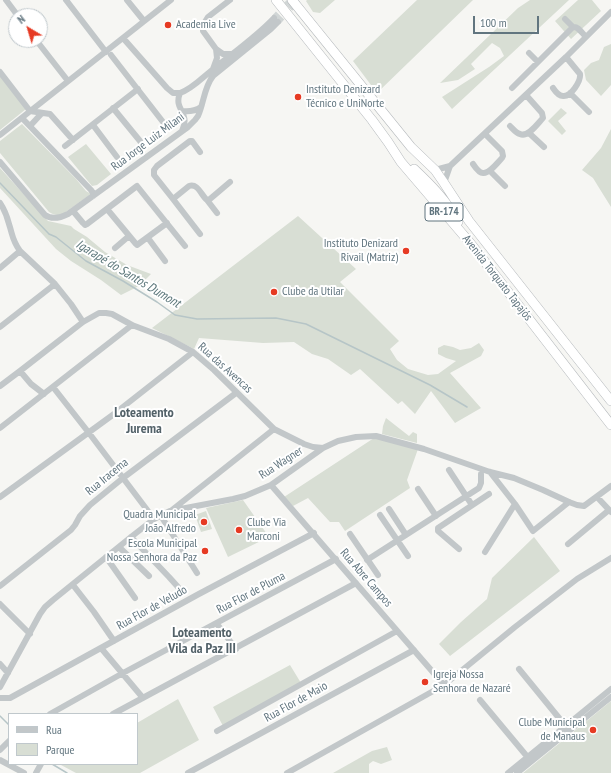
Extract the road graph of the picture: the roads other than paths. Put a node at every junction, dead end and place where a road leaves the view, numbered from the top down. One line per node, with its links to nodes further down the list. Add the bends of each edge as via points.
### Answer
1 (66, 0): 15 (street)
2 (127, 0): 9 (street)
3 (171, 0): 9 (street)
4 (230, 0): 14 (street, via 203,25 203,31)
5 (276, 0): 89 (highway, Avenida Torquato Tapajós / BR-174, via 364,110 401,162 471,244)
6 (292, 0): 49 (highway, Avenida Torquato Tapajós / BR-174)
7 (611, 12): 11 (street)
8 (565, 19): 10 (street)
9 (144, 21): 12 (street)
10 (573, 27): 11 (street, via 578,28); 19 (street)
11 (586, 37): 18 (street)
12 (123, 38): 15 (street); 26 (street, via 170,91)
13 (42, 48): 22 (street)
14 (216, 49): 17 (street, via 223,54); 20 (street, via 217,58)
15 (108, 53): 22 (street); 25 (street)
16 (529, 53): 19 (street)
17 (233, 54): 20 (street, Rua Jorge Luiz Milani); 29 (street, Rua Jorge Luiz Milani, via 276,20 271,29 213,76 205,91)
18 (566, 57): 27 (street, via 580,77 578,84); 28 (street)
19 (538, 62): 23 (street)
20 (213, 69): 26 (street, Rua Jorge Luiz Milani)
21 (0, 72): 31 (street)
22 (68, 81): 31 (street)
23 (512, 88)
24 (552, 88): 27 (street, via 562,96)
25 (138, 89): 30 (street); 36 (street)
26 (180, 93): 32 (street, via 178,103)
27 (570, 93): 33 (street)
28 (526, 95): 41 (street, via 543,115); 42 (street)
29 (201, 107): 32 (street, via 192,111); 40 (street, Rua Jorge Luiz Milani, via 196,120)
30 (113, 108): 37 (street); 46 (street)
31 (30, 111): 34 (street); 35 (street)
32 (182, 111): 40 (street, via 185,121)
33 (589, 112)
34 (42, 113): 38 (street); 45 (street, via 50,114)
35 (22, 118): 38 (street); 43 (street)
36 (163, 122)
37 (93, 125): 45 (street); 52 (street)
38 (30, 126): 61 (street)
39 (510, 126): 41 (street, via 522,135)
40 (181, 131): 44 (street, Rua Jorge Luiz Milani)
41 (529, 133): 50 (street)
42 (484, 134): 55 (street); 57 (street, via 502,153 502,158)
43 (0, 135)
44 (174, 137): 48 (street); 61 (street, Rua Jorge Luiz Milani, via 103,189)
45 (73, 140): 47 (street)
46 (140, 141)
47 (65, 146)
48 (182, 147): 51 (street, via 190,140); 62 (street, via 154,170 154,174)
49 (411, 147): 56 (highway, Avenida Torquato Tapajós / BR-174); 68 (highway, via 446,197)
50 (544, 147)
51 (200, 152)
52 (117, 157)
53 (0, 162): 66 (street, Rua Jorge Luiz Milani, via 45,215 55,218)
54 (473, 164): 57 (street, via 482,173)
55 (450, 166): 56 (street); 59 (street)
56 (434, 170): 59 (highway, Avenida Torquato Tapajós / BR-174)
57 (490, 171): 60 (street)
58 (230, 182): 63 (street)
59 (444, 183): 68 (highway, Avenida Torquato Tapajós / BR-174)
60 (505, 186)
61 (92, 193): 66 (street, Rua Jorge Luiz Milani)
62 (173, 199): 63 (street, via 188,186 194,185); 70 (street)
63 (207, 200): 67 (street)
64 (0, 203): 75 (street, via 10,224 13,240)
65 (107, 209): 66 (street, via 85,225); 69 (street, via 137,186); 71 (street)
66 (73, 211)
67 (217, 213)
68 (469, 221): 88 (highway, Avenida Torquato Tapajós / BR-174)
69 (167, 223): 72 (street); 73 (street)
70 (200, 234)
71 (129, 236): 72 (street, via 137,245); 74 (street)
72 (148, 238): 76 (street)
73 (185, 246)
74 (115, 248)
75 (20, 251): 77 (street); 78 (street)
76 (165, 261)
77 (0, 267)
78 (55, 284): 79 (street); 81 (street)
79 (83, 322): 80 (street, Rua das Avencas, via 99,313 106,313); 83 (street, Rua das Avencas)
80 (132, 325): 82 (street, Rua das Avencas); 85 (street)
81 (0, 327)
82 (193, 352): 86 (street, Rua das Avencas); 92 (street)
83 (20, 371): 84 (street, Rua das Avencas); 87 (street)
84 (0, 386)
85 (53, 387): 87 (street); 92 (street)
86 (236, 393): 91 (street, Rua das Avencas); 97 (street, Rua Iracema)
87 (44, 394): 90 (street)
88 (611, 401)
89 (611, 425)
90 (0, 428)
91 (274, 429): 93 (street, Rua das Avencas, via 304,444); 109 (street)
92 (89, 433): 97 (street); 104 (street)
93 (323, 448): 95 (street, Rua Wagner, via 350,438 376,436 424,449); 98 (street, Rua Wagner)
94 (449, 470): 102 (street)
95 (490, 472): 105 (street, Rua Wagner, via 514,478); 106 (street)
96 (481, 474): 102 (street, via 479,488)
97 (122, 478): 114 (street); 134 (street, Rua Iracema, via 90,505 71,530)
98 (271, 485): 109 (street, Rua Wagner, via 245,496); 115 (street, Rua Abre Campos)
99 (611, 486): 103 (street, Rua Wagner)
100 (418, 489): 113 (street)
101 (489, 494): 107 (street)
102 (466, 496): 107 (street); 113 (street)
103 (597, 496): 105 (street, Rua Wagner, via 584,506); 110 (street)
104 (0, 497)
105 (570, 502): 106 (street, via 533,531)
106 (515, 504): 123 (street)
107 (472, 505): 122 (street, via 437,529)
108 (389, 509): 117 (street)
109 (170, 511): 112 (street, Rua Wagner)
110 (610, 511): 120 (street)
111 (380, 515): 119 (street)
112 (161, 516): 114 (street, Rua Wagner); 129 (street)
113 (436, 516): 117 (street)
114 (154, 519): 118 (street, Rua Wagner)
115 (314, 533): 127 (street, Rua Abre Campos); 141 (street, Rua Flor de Veludo)
116 (350, 534): 128 (street)
117 (406, 535): 119 (street)
118 (131, 537): 121 (street, Rua Wagner); 135 (street)
119 (397, 541): 124 (street); 128 (street)
120 (568, 544)
121 (119, 547): 125 (street, Rua Wagner); 131 (street)
122 (459, 549)
123 (485, 552)
124 (408, 556)
125 (106, 557): 133 (street, Rua Wagner); 136 (street)
126 (611, 558): 149 (street, via 577,579)
127 (336, 560): 132 (street, Rua Abre Campos); 138 (street, Rua Flor de Pluma)
128 (367, 560): 130 (street)
129 (197, 573)
130 (378, 575)
131 (149, 576)
132 (356, 583): 139 (street, Rua Abre Campos); 143 (street)
133 (72, 585): 140 (street, Rua Wagner, via 45,607); 141 (street)
134 (0, 586)
135 (178, 587)
136 (135, 598)
137 (0, 604): 140 (street)
138 (217, 624): 143 (street); 148 (street, Rua Flor de Pluma)
139 (398, 631): 144 (street, Rua Abre Campos); 159 (street)
140 (30, 634): 147 (street, Rua Wagner)
141 (114, 641): 142 (street, Rua Flor de Veludo)
142 (101, 648): 148 (street); 153 (street, Rua Flor de Veludo, via 10,698)
143 (236, 648): 154 (street)
144 (414, 650): 149 (street, Rua Abre Campos); 165 (street, Rua Flor de Maio)
145 (0, 664): 147 (street)
146 (519, 669): 158 (street)
147 (8, 673): 150 (street, Rua Wagner)
148 (123, 674): 154 (street); 156 (street, Rua Flor de Pluma)
149 (444, 685): 166 (street)
150 (0, 687)
151 (611, 689): 158 (street)
152 (611, 697): 158 (street)
153 (0, 698)
154 (143, 698): 157 (street)
155 (480, 700): 162 (street)
156 (52, 713)
157 (115, 713)
158 (568, 728): 162 (street)
159 (217, 731)
160 (8, 742): 161 (street)
161 (0, 750)
162 (529, 760): 167 (street); 168 (street)
163 (9, 765): 164 (street)
164 (24, 773)
165 (188, 773)
166 (287, 773)
167 (508, 773)
168 (517, 773)

